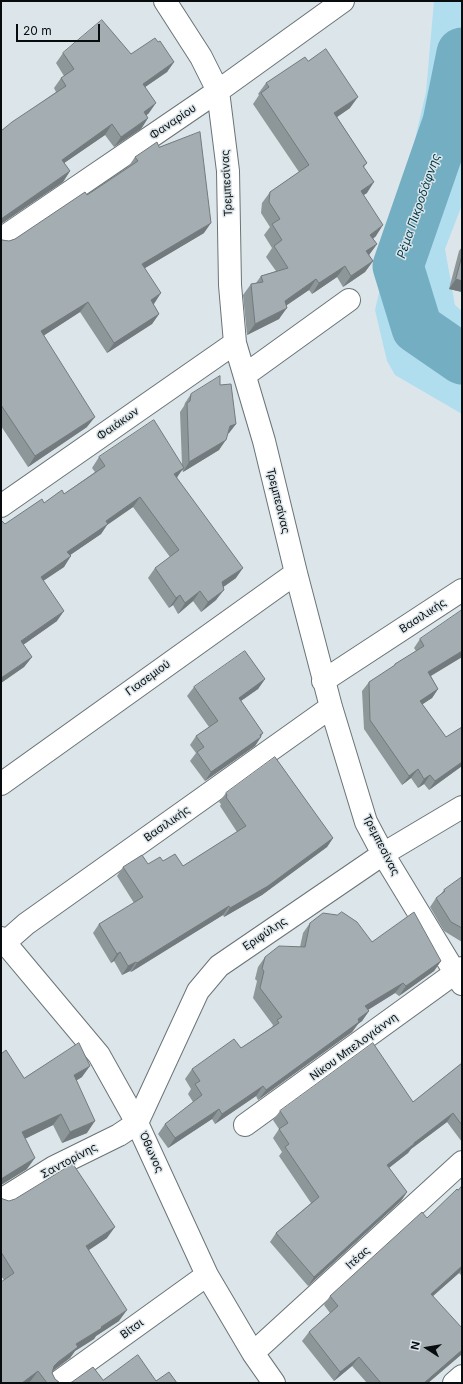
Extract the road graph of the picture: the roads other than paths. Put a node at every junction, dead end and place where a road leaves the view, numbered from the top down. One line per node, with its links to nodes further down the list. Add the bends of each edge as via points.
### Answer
1 (165, 1): 3 (street, Τρεμπεσίνας, via 201,57)
2 (343, 1): 3 (street, Φαναρίου)
3 (218, 91): 4 (street, Φαναρίου); 6 (street, Τρεμπεσίνας, via 228,171 230,285)
4 (1, 239)
5 (349, 300): 7 (street)
6 (235, 343): 7 (street, Τρεμπεσίνας); 8 (street, Φαιάκων)
7 (245, 375): 9 (street, Τρεμπεσίνας)
8 (1, 506)
9 (296, 573): 11 (street, Τρεμπεσίνας); 13 (street, Γιασεμιού)
10 (462, 590): 11 (street, Βασιλικής)
11 (323, 681): 12 (street, Τρεμπεσίνας)
12 (331, 707): 15 (street, Τρεμπεσίνας, via 366,822); 16 (street, Βασιλικής)
13 (1, 784)
14 (462, 807): 15 (street, Εριφύλης)
15 (383, 854): 17 (street, Τρεμπεσίνας); 18 (street, Εριφύλης, via 219,966 198,991)
16 (2, 942): 18 (street, Όθωνος, via 99,1055)
17 (460, 975): 19 (street, Νίκου Μπελογιάννη)
18 (137, 1123): 21 (street, Σαντορίνης, via 119,1135 54,1167); 22 (street, Όθωνος)
19 (245, 1125)
20 (462, 1162): 23 (street, Ιτέας)
21 (1, 1200)
22 (207, 1275): 23 (street, Όθωνος); 25 (street, Βίτσι)
23 (253, 1353): 26 (street, Όθωνος)
24 (462, 1376): 27 (street)
25 (57, 1383)
26 (274, 1383)
27 (454, 1383)

